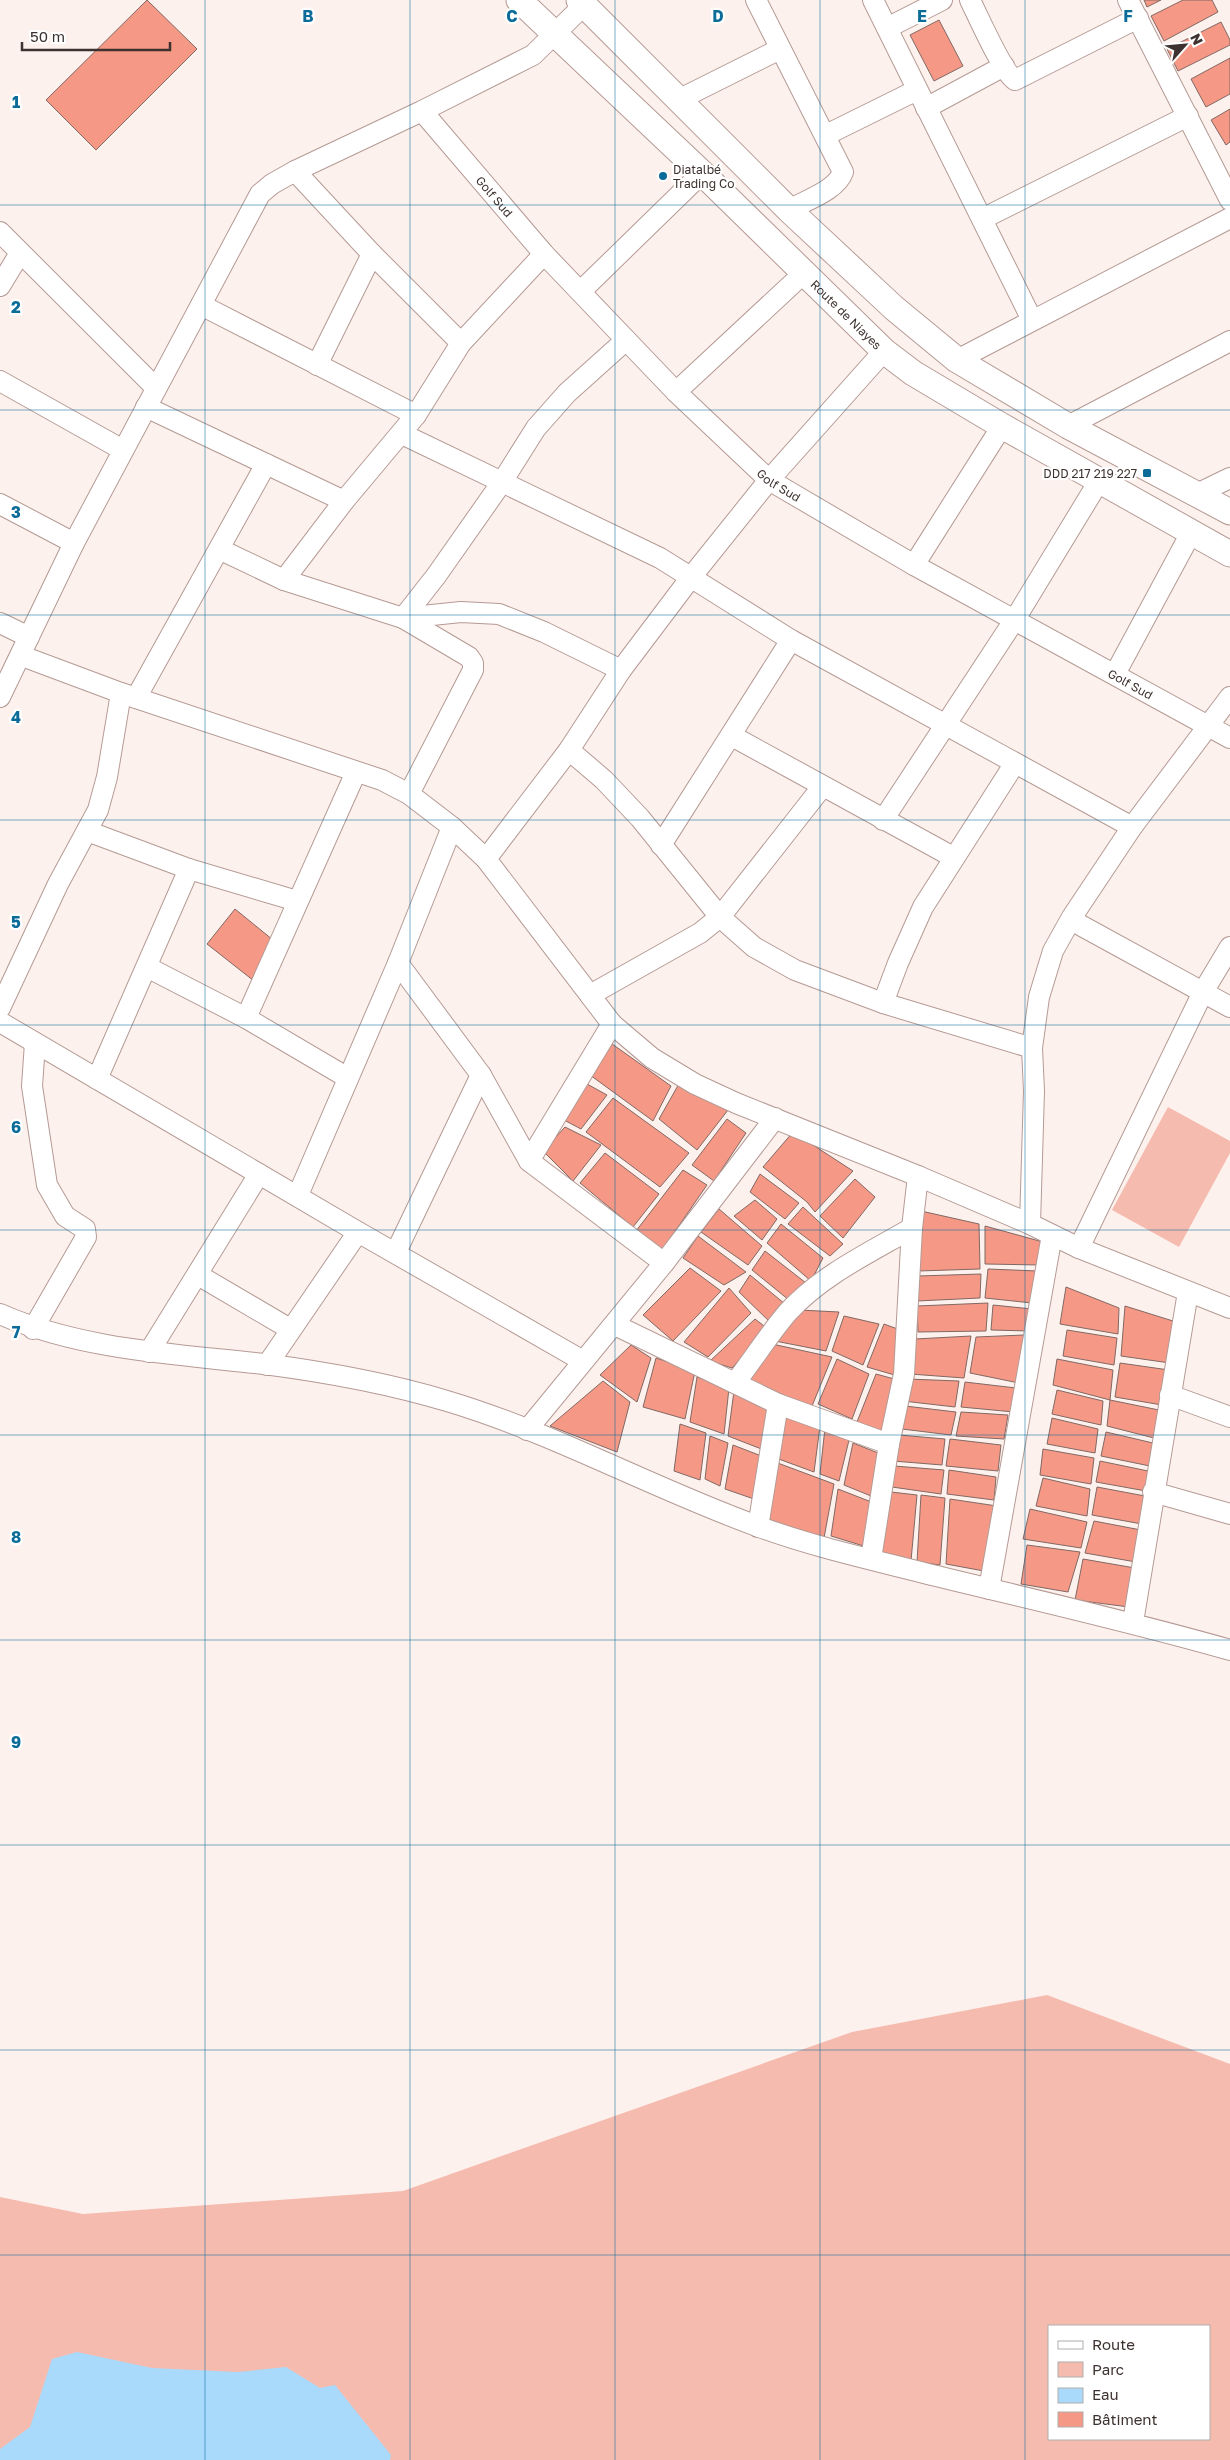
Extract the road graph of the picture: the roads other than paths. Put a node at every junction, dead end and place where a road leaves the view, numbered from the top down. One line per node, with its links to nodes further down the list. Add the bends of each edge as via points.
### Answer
1 (519, 0): 10 (main road, Route de Niayes)
2 (756, 0): 11 (street)
3 (873, 0): 9 (street)
4 (942, 0): 9 (street)
5 (970, 0): 12 (street)
6 (1128, 0): 8 (street)
7 (582, 2): 10 (street); 14 (main road)
8 (1138, 18): 12 (street, via 1020,79 1010,77); 16 (street)
9 (887, 28): 13 (street)
10 (555, 34): 15 (street, via 533,55); 19 (main road, Route de Niayes)
11 (780, 49): 14 (street); 17 (street)
12 (1004, 66): 13 (street)
13 (922, 99): 17 (street); 23 (street)
14 (678, 100): 21 (main road)
15 (422, 111): 18 (street); 27 (street, Golf Sud)
16 (1188, 116): 20 (street); 23 (street)
17 (826, 135): 21 (street, via 843,172 840,180)
18 (296, 170): 26 (street); 31 (street, via 260,194)
19 (702, 173): 28 (main road, Route de Niayes); 30 (street)
20 (1230, 200)
21 (788, 210): 37 (main road, via 894,308)
22 (1230, 218): 32 (street)
23 (982, 219): 32 (street)
24 (0, 232): 25 (street)
25 (20, 253): 29 (street); 40 (street)
26 (372, 254): 35 (street); 38 (street)
27 (544, 254): 30 (street, Golf Sud); 35 (street)
28 (804, 272): 36 (main road, Route de Niayes); 41 (street)
29 (0, 286)
30 (580, 291): 33 (street, Golf Sud)
31 (201, 306): 38 (street); 40 (street)
32 (1032, 320): 37 (street)
33 (626, 340): 41 (street, Golf Sud); 51 (street, via 567,393 536,428)
34 (1230, 341): 45 (street)
35 (461, 343): 43 (street)
36 (884, 351): 44 (main road, Route de Niayes); 50 (street)
37 (957, 360): 45 (main road)
38 (317, 364): 43 (street)
39 (0, 381): 47 (street)
40 (156, 388): 42 (street)
41 (676, 392): 50 (street, Golf Sud)
42 (146, 407): 47 (street); 48 (street)
43 (416, 415): 46 (street)
44 (1002, 426): 52 (main road, Route de Niayes); 61 (street)
45 (1068, 426): 53 (main road)
46 (402, 434): 51 (street); 54 (street)
47 (123, 450): 58 (street)
48 (266, 464): 54 (street); 59 (street)
49 (1230, 478): 53 (street)
50 (769, 480): 61 (street, Golf Sud); 62 (street)
51 (502, 482): 62 (street); 64 (street)
52 (1099, 482): 57 (main road, Route de Niayes); 65 (street)
53 (1197, 494): 56 (main road)
54 (344, 501): 63 (street)
55 (0, 504): 58 (street)
56 (1230, 512)
57 (1192, 531): 60 (main road, Route de Niayes); 71 (street)
58 (74, 543): 67 (street)
59 (219, 549): 63 (street); 72 (street)
60 (1230, 554)
61 (914, 565): 65 (street, Golf Sud)
62 (692, 576): 68 (street); 70 (street)
63 (284, 580): 64 (street)
64 (403, 618): 70 (street, via 461,612 499,614); 83 (street, via 474,663)
65 (1015, 619): 71 (street, Golf Sud); 75 (street)
66 (0, 623): 67 (street)
67 (29, 637): 69 (street)
68 (791, 640): 75 (street); 77 (street)
69 (22, 656): 72 (street); 74 (street)
70 (621, 670): 79 (street)
71 (1115, 674): 76 (street, Golf Sud)
72 (129, 695): 81 (street); 87 (street, via 98,810)
73 (1230, 697): 76 (street)
74 (0, 698)
75 (946, 724): 80 (street); 84 (street)
76 (1210, 726): 78 (street, Golf Sud); 86 (street)
77 (732, 736): 82 (street); 88 (street)
78 (1230, 738)
79 (569, 750): 88 (street, via 604,780); 90 (street)
80 (1015, 763): 86 (street); 89 (street)
81 (356, 772): 83 (street); 92 (street)
82 (822, 786): 84 (street); 93 (street)
83 (410, 794): 85 (street)
84 (883, 820): 89 (street)
85 (452, 827): 90 (street); 96 (street)
86 (1132, 827): 94 (street)
87 (87, 831): 91 (street); 102 (street, via 58,884)
88 (661, 845): 93 (street)
89 (953, 858): 100 (street, via 923,907)
90 (486, 859): 99 (street)
91 (190, 869): 92 (street); 97 (street)
92 (297, 901): 103 (street)
93 (720, 917): 99 (street, via 700,933); 100 (street, via 754,947 795,970)
94 (1070, 920): 98 (street); 107 (street, via 1054,951 1039,997)
95 (1230, 947): 98 (street)
96 (398, 963): 108 (street); 109 (street)
97 (147, 967): 103 (street); 110 (street)
98 (1204, 992): 101 (street); 120 (street)
99 (590, 995): 105 (street)
100 (883, 1003): 107 (street)
101 (1230, 1007)
102 (0, 1008)
103 (246, 1018): 109 (street)
104 (0, 1022): 106 (street)
105 (612, 1024): 111 (street, via 652,1058 695,1084); 112 (street)
106 (35, 1042): 110 (street); 128 (street, via 32,1086 47,1185 65,1216 85,1229 86,1237)
107 (1032, 1048): 116 (street)
108 (481, 1075): 112 (street); 121 (street)
109 (348, 1078): 115 (street)
110 (97, 1079): 113 (street)
111 (775, 1118): 114 (street); 122 (street)
112 (529, 1161): 122 (street)
113 (259, 1174): 115 (street); 123 (street)
114 (918, 1176): 116 (street); 117 (street)
115 (298, 1195): 118 (street)
116 (1030, 1224): 119 (street)
117 (912, 1228): 133 (street, via 812,1290 788,1312); 138 (street, via 904,1374)
118 (358, 1232): 121 (street); 129 (street)
119 (1052, 1235): 120 (street); 143 (street)
120 (1079, 1248): 124 (street)
121 (396, 1252): 131 (street)
122 (664, 1263): 127 (street)
123 (198, 1275): 129 (street); 130 (street)
124 (1188, 1292): 125 (street); 134 (street)
125 (1230, 1308)
126 (0, 1314): 128 (street)
127 (615, 1325): 131 (street); 133 (street)
128 (33, 1329): 130 (street)
129 (290, 1329): 132 (street)
130 (149, 1352): 132 (street)
131 (583, 1361): 137 (street)
132 (267, 1365): 137 (street, via 357,1378 448,1401)
133 (735, 1383): 135 (street)
134 (1170, 1395): 136 (street); 139 (street)
135 (778, 1404): 138 (street); 141 (street)
136 (1230, 1417)
137 (527, 1430): 141 (street)
138 (889, 1444): 142 (street)
139 (1153, 1492): 140 (street); 144 (street)
140 (1230, 1514)
141 (758, 1527): 142 (street)
142 (871, 1559): 143 (street)
143 (989, 1589): 144 (street)
144 (1133, 1622): 145 (street)
145 (1230, 1650)

